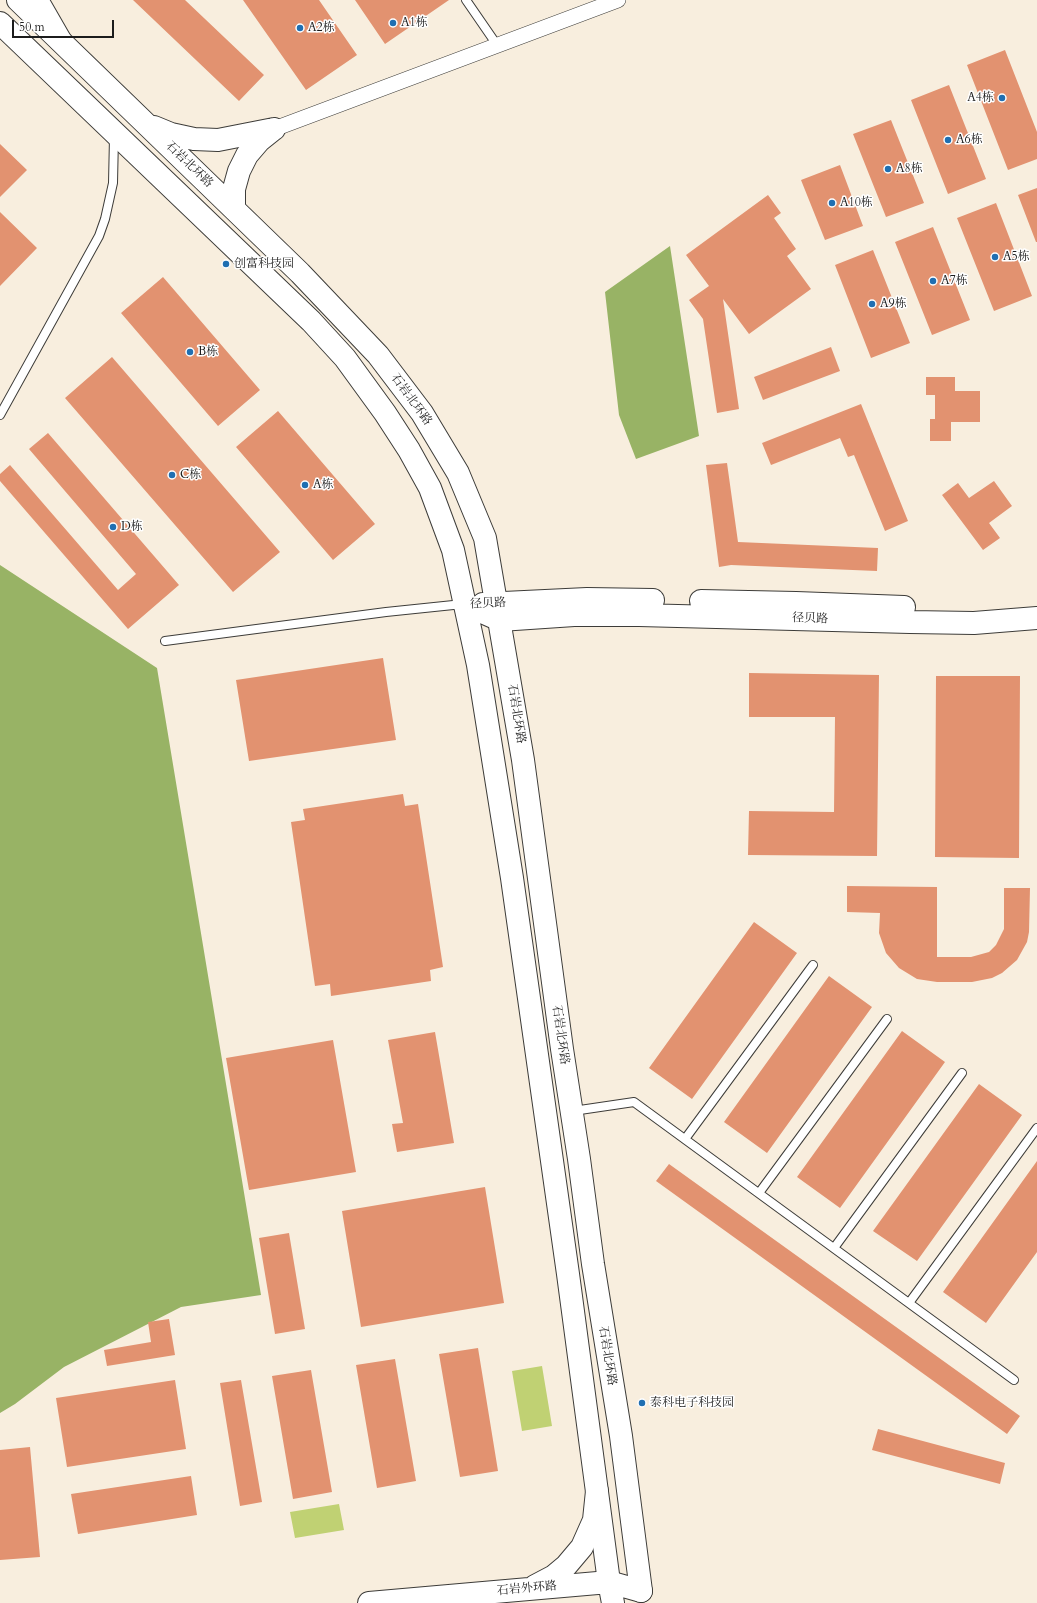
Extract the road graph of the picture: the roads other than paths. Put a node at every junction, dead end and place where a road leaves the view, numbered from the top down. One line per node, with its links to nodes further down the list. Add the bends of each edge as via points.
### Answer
1 (18, 0): 6 (main road, 石岩北环路)
2 (37, 0): 6 (main road)
3 (466, 0): 7 (lane)
4 (618, 0): 7 (street)
5 (0, 23): 10 (main road)
6 (60, 40): 8 (main road, 石岩北环路)
7 (497, 46): 9 (street)
8 (148, 125): 9 (main road, via 170,134 218,140); 11 (main road, 石岩北环路)
9 (274, 129): 11 (main road, via 247,155 234,190)
10 (113, 131): 12 (lane, via 113,183 99,236); 14 (main road, via 311,321 345,358 409,450 430,488 453,550)
11 (234, 208): 15 (main road, 石岩北环路, via 378,355 422,413 458,473 485,538)
12 (0, 415)
13 (1037, 603): 15 (main road, 径贝路, via 973,608 587,599)
14 (464, 604): 15 (main road, 径贝路); 17 (lane); 28 (main road, via 478,665 513,885)
15 (498, 612): 16 (main road, 径贝路, via 574,616 640,615 910,622 974,622); 21 (main road, 石岩北环路, via 523,760)
16 (1037, 618)
17 (164, 641)
18 (813, 965): 23 (lane)
19 (887, 1019): 24 (lane)
20 (962, 1073): 25 (lane)
21 (572, 1112): 23 (lane, via 634,1102); 31 (main road, 石岩北环路, via 620,1436)
22 (1037, 1128): 26 (lane)
23 (685, 1139): 24 (lane)
24 (759, 1193): 25 (lane)
25 (834, 1248): 26 (lane)
26 (909, 1303): 27 (lane)
27 (1014, 1380)
28 (597, 1491): 29 (main road); 30 (main road, via 594,1520 582,1547 554,1576)
29 (609, 1582): 30 (main road, 石岩外环路); 31 (main road, 石岩外环路); 33 (main road)
30 (527, 1589): 32 (main road, 石岩外环路)
31 (637, 1599)
32 (368, 1603)
33 (613, 1603)

